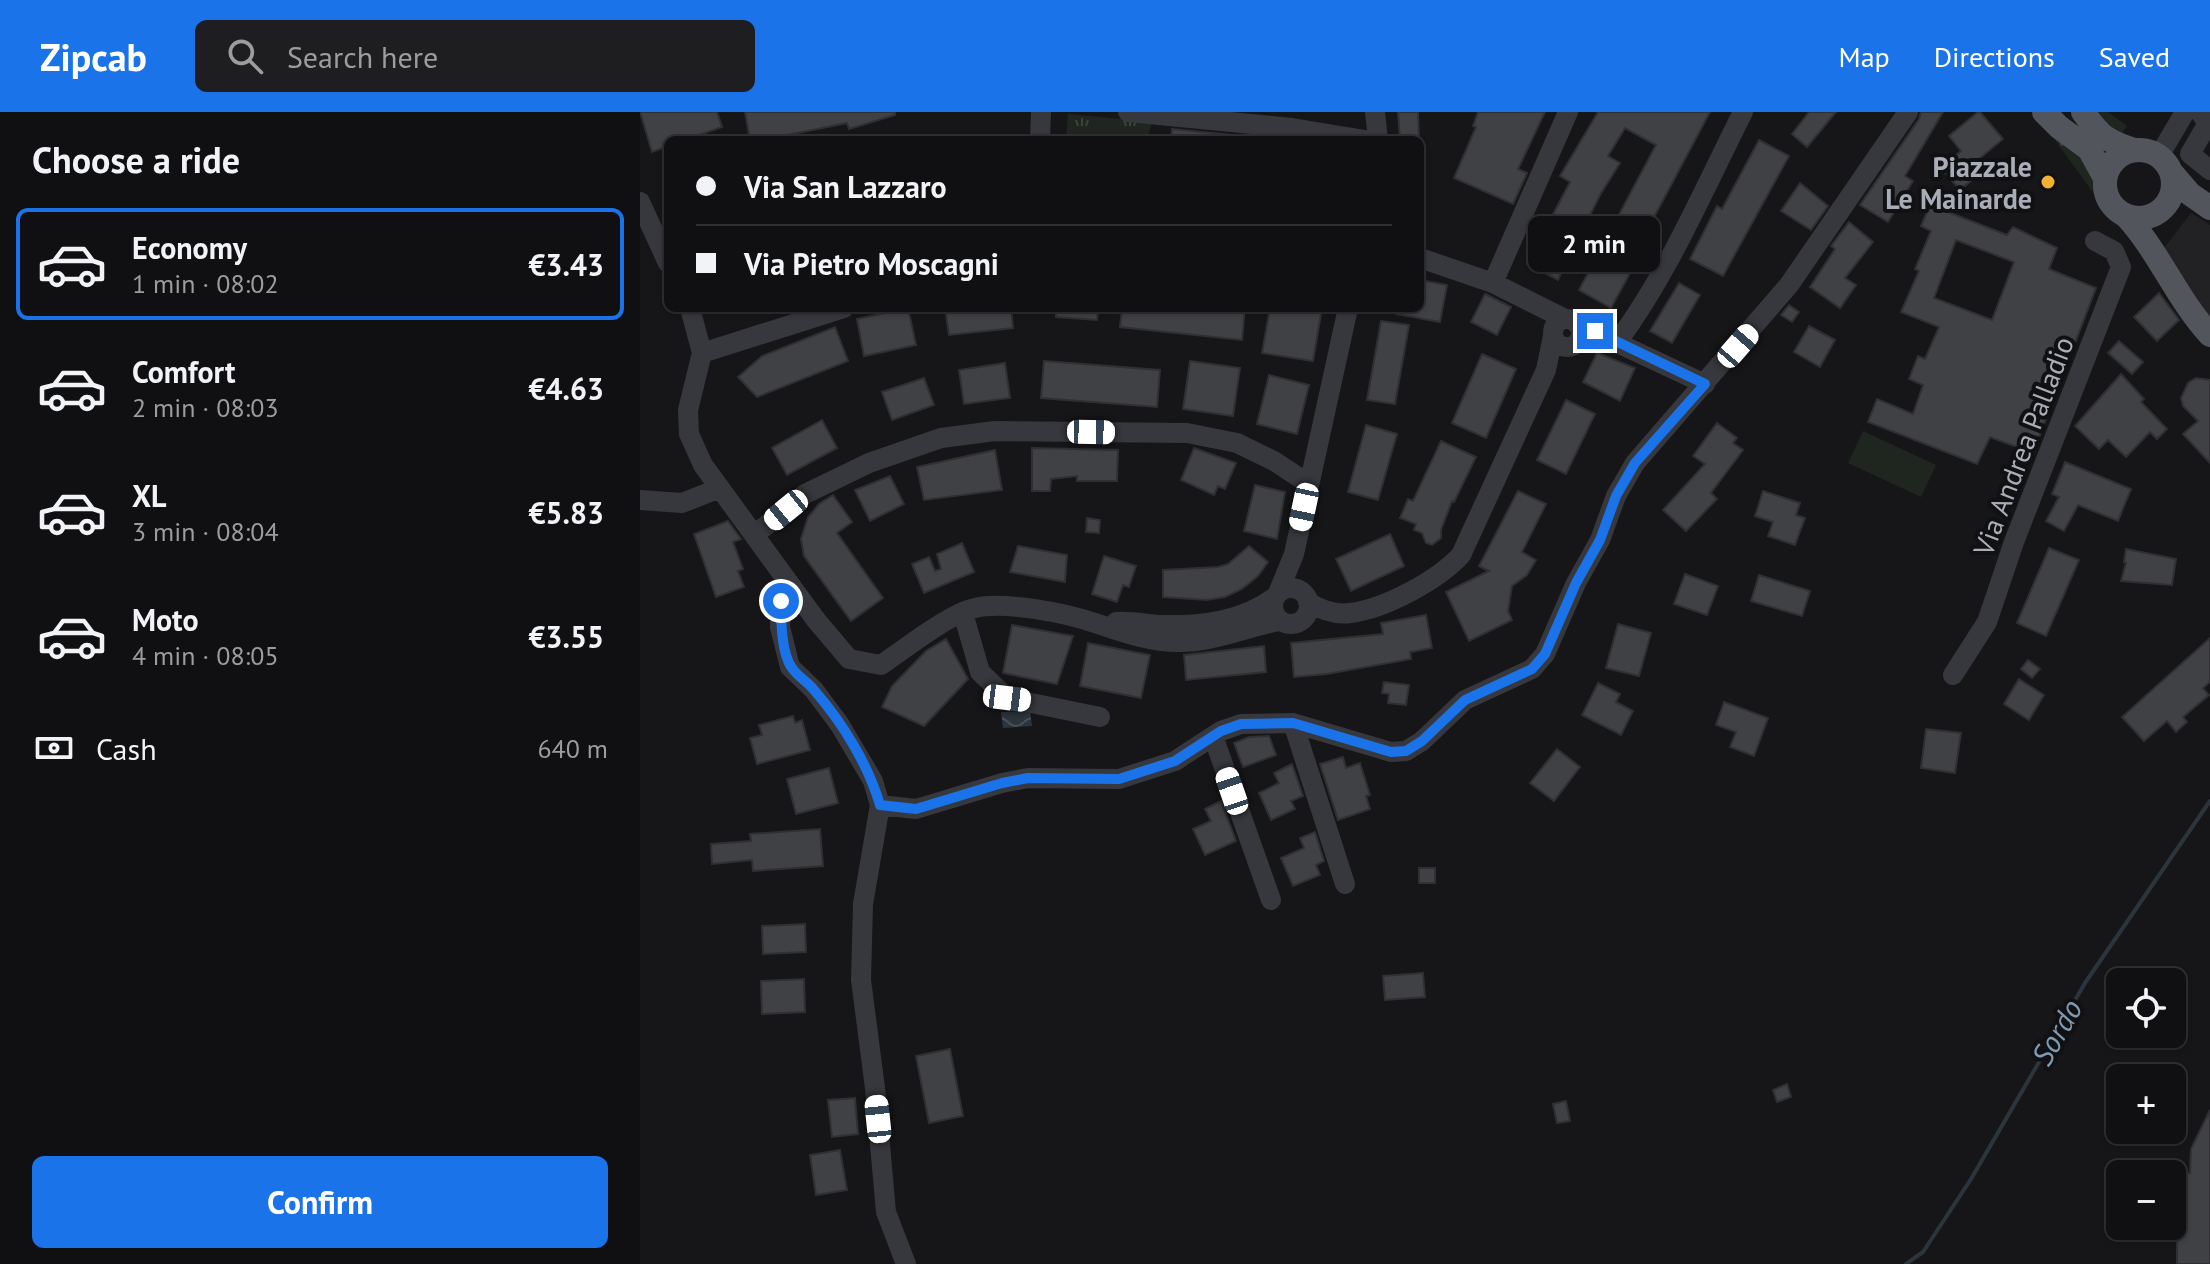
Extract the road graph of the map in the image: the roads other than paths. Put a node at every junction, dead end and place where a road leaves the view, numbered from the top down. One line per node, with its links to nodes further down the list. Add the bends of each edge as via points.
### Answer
1 (1041, 112): 11 (street)
2 (1128, 112): 12 (street)
3 (1375, 112): 13 (street)
4 (1568, 112): 24 (street)
5 (1743, 112): 30 (street, via 1643,304)
6 (1908, 112): 32 (street)
7 (2044, 112): 17 (main road, via 2089,149)
8 (2083, 112): 14 (main road, via 2100,136)
9 (2185, 112): 15 (street)
10 (2200, 112): 16 (street, via 2208,123 2190,154)
11 (1040, 136)
12 (1341, 136)
13 (1378, 136)
14 (2134, 150): 15 (main road, via 2151,152); 17 (main road, via 2115,159)
15 (2165, 164): 19 (main road); 20 (main road, via 2171,195 2158,213)
16 (2210, 170)
17 (2105, 178): 20 (main road, via 2109,201)
18 (640, 202): 22 (street)
19 (2210, 208)
20 (2126, 216): 29 (main road)
21 (2095, 241): 44 (street, Via Andrea Palladio, via 2114,251 2121,267 1987,622)
22 (664, 254)
23 (1424, 259): 24 (street)
24 (1493, 283): 28 (street, via 1531,301)
25 (691, 312): 31 (street)
26 (831, 312): 31 (street)
27 (1347, 312): 33 (street)
28 (1565, 330): 30 (street); 40 (street, via 1461,555 1439,575 1371,608 1332,612)
29 (2210, 335)
30 (1618, 341): 32 (street)
31 (702, 353): 34 (street, via 688,410 689,434)
32 (1705, 384): 46 (street, via 1635,463 1554,636 1532,669 1465,700 1406,751 1391,752)
33 (1309, 484): 36 (street, via 1237,443 1187,433 995,431 941,438 869,463 805,494); 37 (street)
34 (720, 488): 35 (street, via 682,503); 36 (street)
35 (640, 500)
36 (754, 535): 38 (street)
37 (1294, 554): 39 (street); 40 (street)
38 (788, 582): 41 (street, via 849,659 881,665); 48 (street, via 780,627 790,667 840,725 873,781)
39 (1277, 595): 40 (street, via 1294,589); 42 (street, via 1273,607); 43 (street, via 1223,621)
40 (1306, 598): 42 (street, via 1303,619 1292,624)
41 (963, 613): 43 (street, via 1022,607); 45 (street, via 980,672 1007,698)
42 (1280, 621): 43 (street, via 1179,642)
43 (1096, 623)
44 (1953, 675)
45 (1100, 717)
46 (1293, 723): 47 (street, via 1241,724); 49 (street)
47 (1213, 736): 48 (street, via 1175,761 1119,779 1028,778 916,809); 50 (street)
48 (880, 805): 51 (street, via 863,904 861,980 886,1212)
49 (1345, 884)
50 (1271, 900)
51 (906, 1264)

